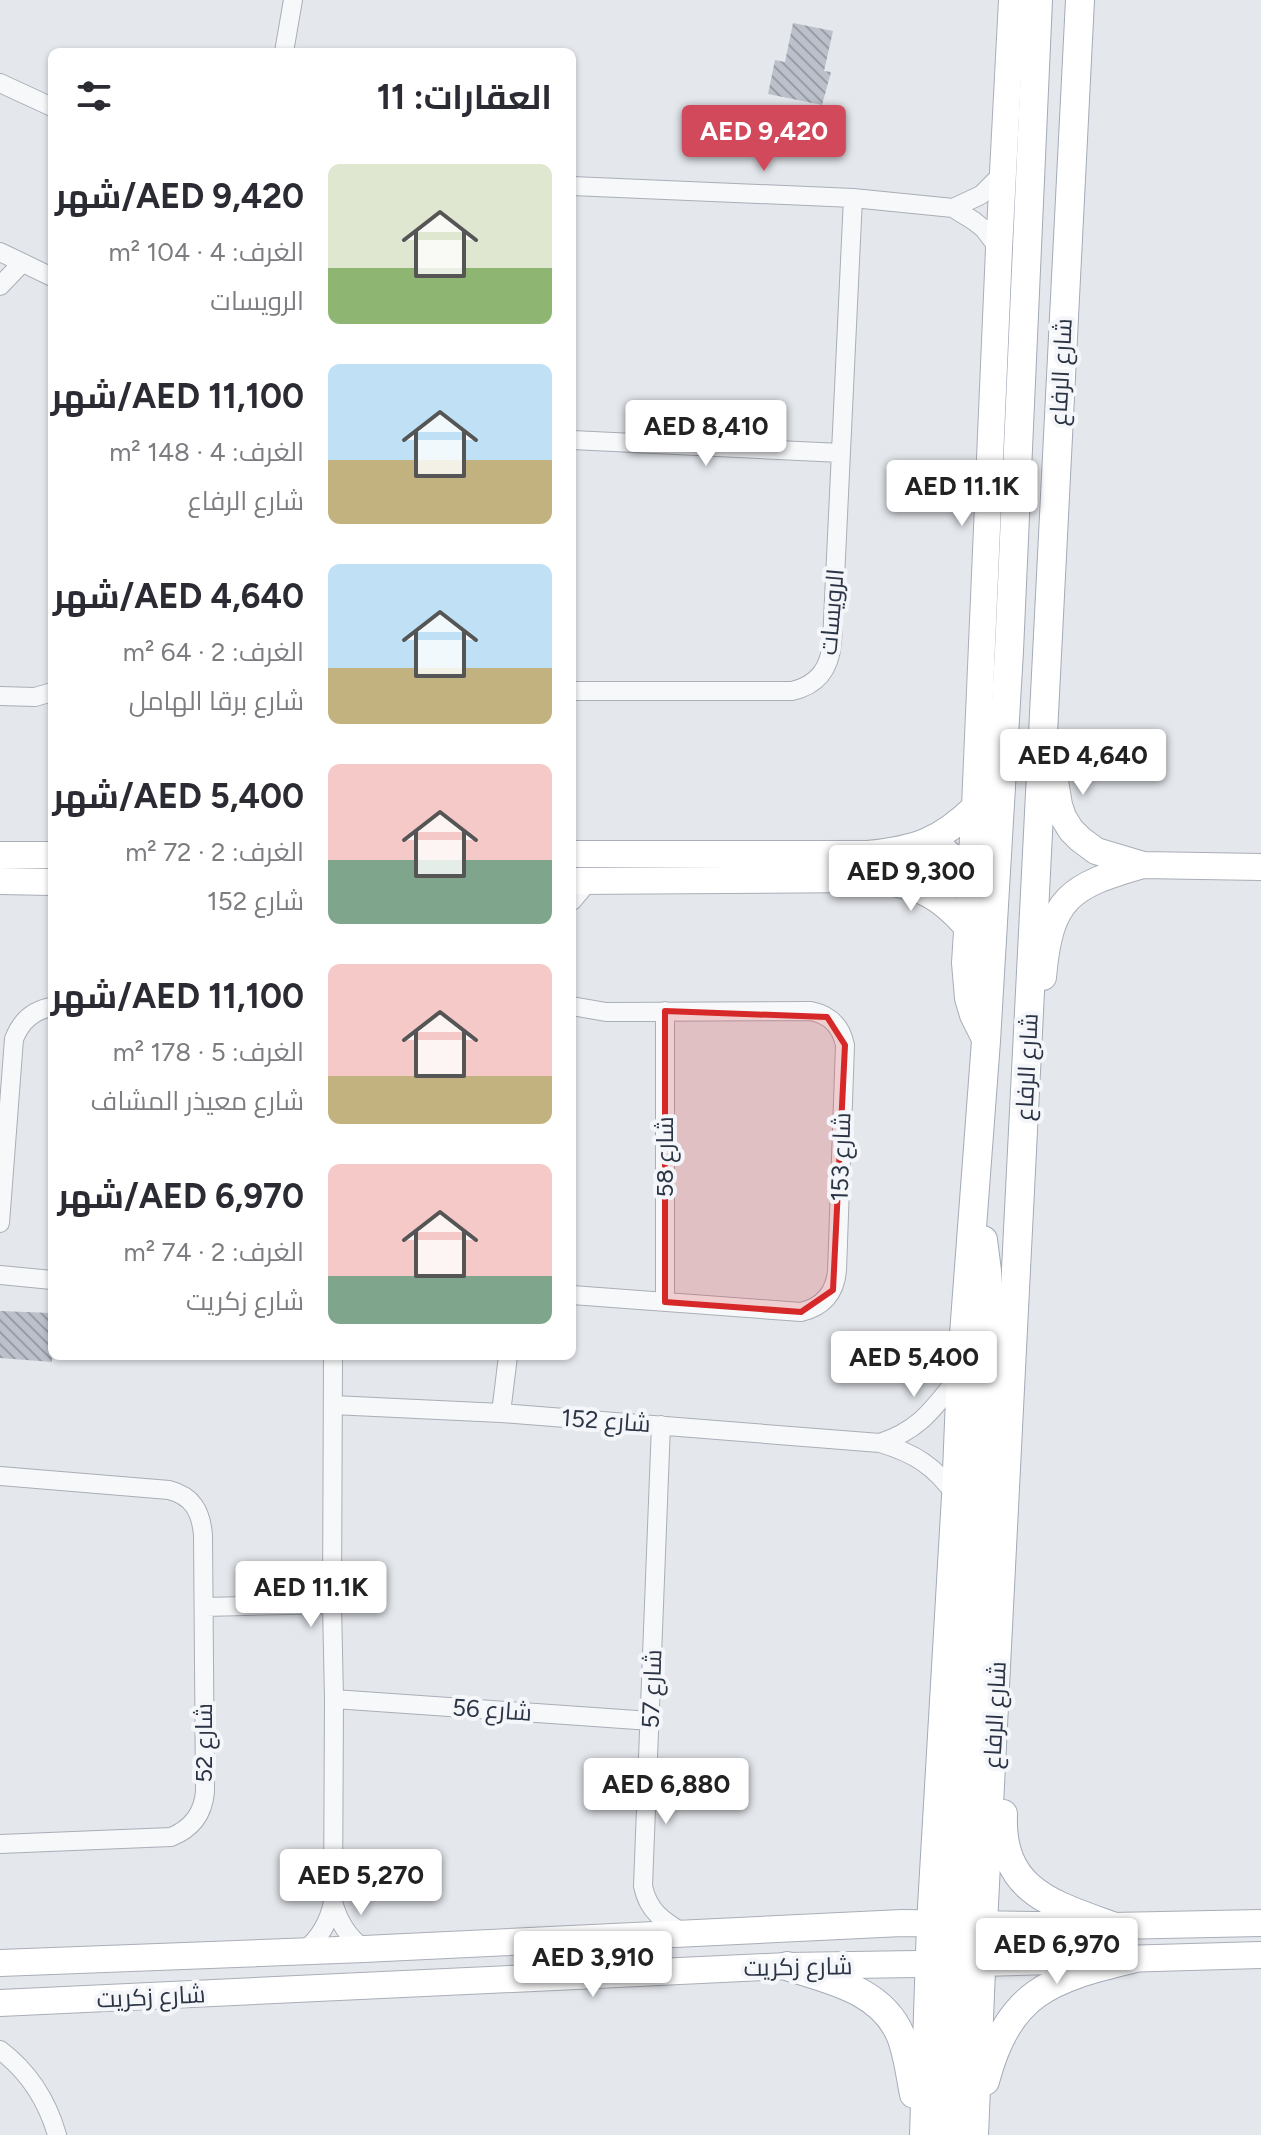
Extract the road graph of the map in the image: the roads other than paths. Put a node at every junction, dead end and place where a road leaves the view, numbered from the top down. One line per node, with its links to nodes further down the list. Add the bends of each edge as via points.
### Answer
1 (293, 0): 5 (street)
2 (1012, 0): 8 (street, شارع الرفاع)
3 (1038, 0): 37 (main road, شارع الرفاع)
4 (1080, 0): 22 (main road, شارع الرفاع)
5 (285, 48)
6 (0, 83): 7 (street)
7 (48, 105)
8 (1003, 173): 11 (street, via 981,195); 12 (street, شارع الرفاع)
9 (576, 186): 10 (street)
10 (853, 198): 11 (street); 18 (street, الرويسات)
11 (953, 208): 12 (street, via 984,229)
12 (999, 249): 23 (street, شارع الرفاع)
13 (0, 252): 14 (street)
14 (22, 263): 15 (street); 16 (street)
15 (48, 275)
16 (0, 286)
17 (576, 440): 18 (street)
18 (841, 453): 19 (street, الرويسات, via 831,652 819,679 792,691)
19 (576, 691)
20 (48, 693): 21 (street)
21 (0, 696)
22 (1044, 717): 27 (street, via 1059,805 1071,830 1096,851); 38 (main road, شارع الرفاع)
23 (975, 807): 28 (street, via 938,837); 33 (street, شارع الرفاع)
24 (576, 854): 28 (street)
25 (0, 855): 26 (street)
26 (48, 855)
27 (1143, 865): 29 (street); 38 (street, via 1086,884 1070,895 1057,915 1047,938 1040,1008)
28 (868, 866): 32 (street); 33 (street, via 931,894)
29 (1261, 867)
30 (0, 881): 31 (street)
31 (48, 882)
32 (578, 888)
33 (967, 927): 37 (street, شارع الرفاع, via 968,998)
34 (576, 1007): 36 (street, شارع 153)
35 (48, 1008): 40 (street, via 28,1017 14,1039)
36 (665, 1011): 44 (street, شارع 58); 44 (street, شارع 153, via 811,1011 834,1022 845,1045 833,1290 820,1305 801,1312)
37 (986, 1041): 39 (main road, شارع الرفاع)
38 (1027, 1054): 58 (main road, شارع الرفاع)
39 (974, 1190): 47 (main road, شارع الرفاع); 62 (main road, via 987,1271 988,1326 957,1874)
40 (0, 1223)
41 (0, 1275): 42 (street)
42 (48, 1280)
43 (576, 1295): 44 (street, شارع 153)
44 (665, 1302)
45 (333, 1360): 48 (street)
46 (508, 1360): 49 (street)
47 (961, 1374): 51 (street, via 917,1425); 53 (main road, شارع الرفاع)
48 (333, 1405): 49 (street, شارع 152); 54 (street)
49 (501, 1413): 50 (street, شارع 152)
50 (661, 1425): 51 (street, شارع 152); 57 (street, شارع 57)
51 (880, 1443): 53 (street, شارع 152, via 927,1464)
52 (0, 1476): 55 (street, شارع 52, via 160,1489 186,1496 197,1508 202,1526)
53 (956, 1496): 62 (main road, شارع الرفاع)
54 (332, 1604): 55 (street); 56 (street)
55 (204, 1607): 59 (street, شارع 52, via 205,1792 192,1823 163,1838)
56 (334, 1699): 57 (street, شارع 56); 60 (street)
57 (651, 1721): 64 (street, شارع 57, via 643,1886 654,1913)
58 (995, 1722): 62 (main road, شارع الرفاع); 63 (main road, via 1004,1841 1014,1867 1042,1898)
59 (0, 1844)
60 (333, 1902): 65 (street, via 344,1929); 66 (street, via 326,1924)
61 (1261, 1923): 63 (street, شارع زكريت)
62 (945, 1924): 63 (street, شارع زكريت); 64 (street, شارع زكريت); 70 (main road, شارع الرفاع); 70 (main road, via 957,1949); 70 (street, via 919,1930 921,1955)
63 (1112, 1926)
64 (685, 1934): 65 (street, شارع زكريت)
65 (364, 1949): 66 (street, شارع زكريت)
66 (304, 1951): 69 (street, شارع زكريت)
67 (1261, 1955): 68 (street, شارع زكريت)
68 (1132, 1959): 70 (street, شارع زكريت); 74 (main road, via 1061,1979 1023,2006 993,2056)
69 (0, 1963)
70 (945, 1964): 71 (street, شارع زكريت); 74 (main road, شارع الرفاع); 76 (main road, شارع الرفاع); 77 (main road)
71 (787, 1966): 72 (street, شارع زكريت); 76 (main road, via 858,1991 891,2018 905,2049)
72 (0, 2003)
73 (0, 2050): 75 (street, via 32,2081)
74 (975, 2128)
75 (57, 2135)
76 (923, 2135)
77 (949, 2135)

